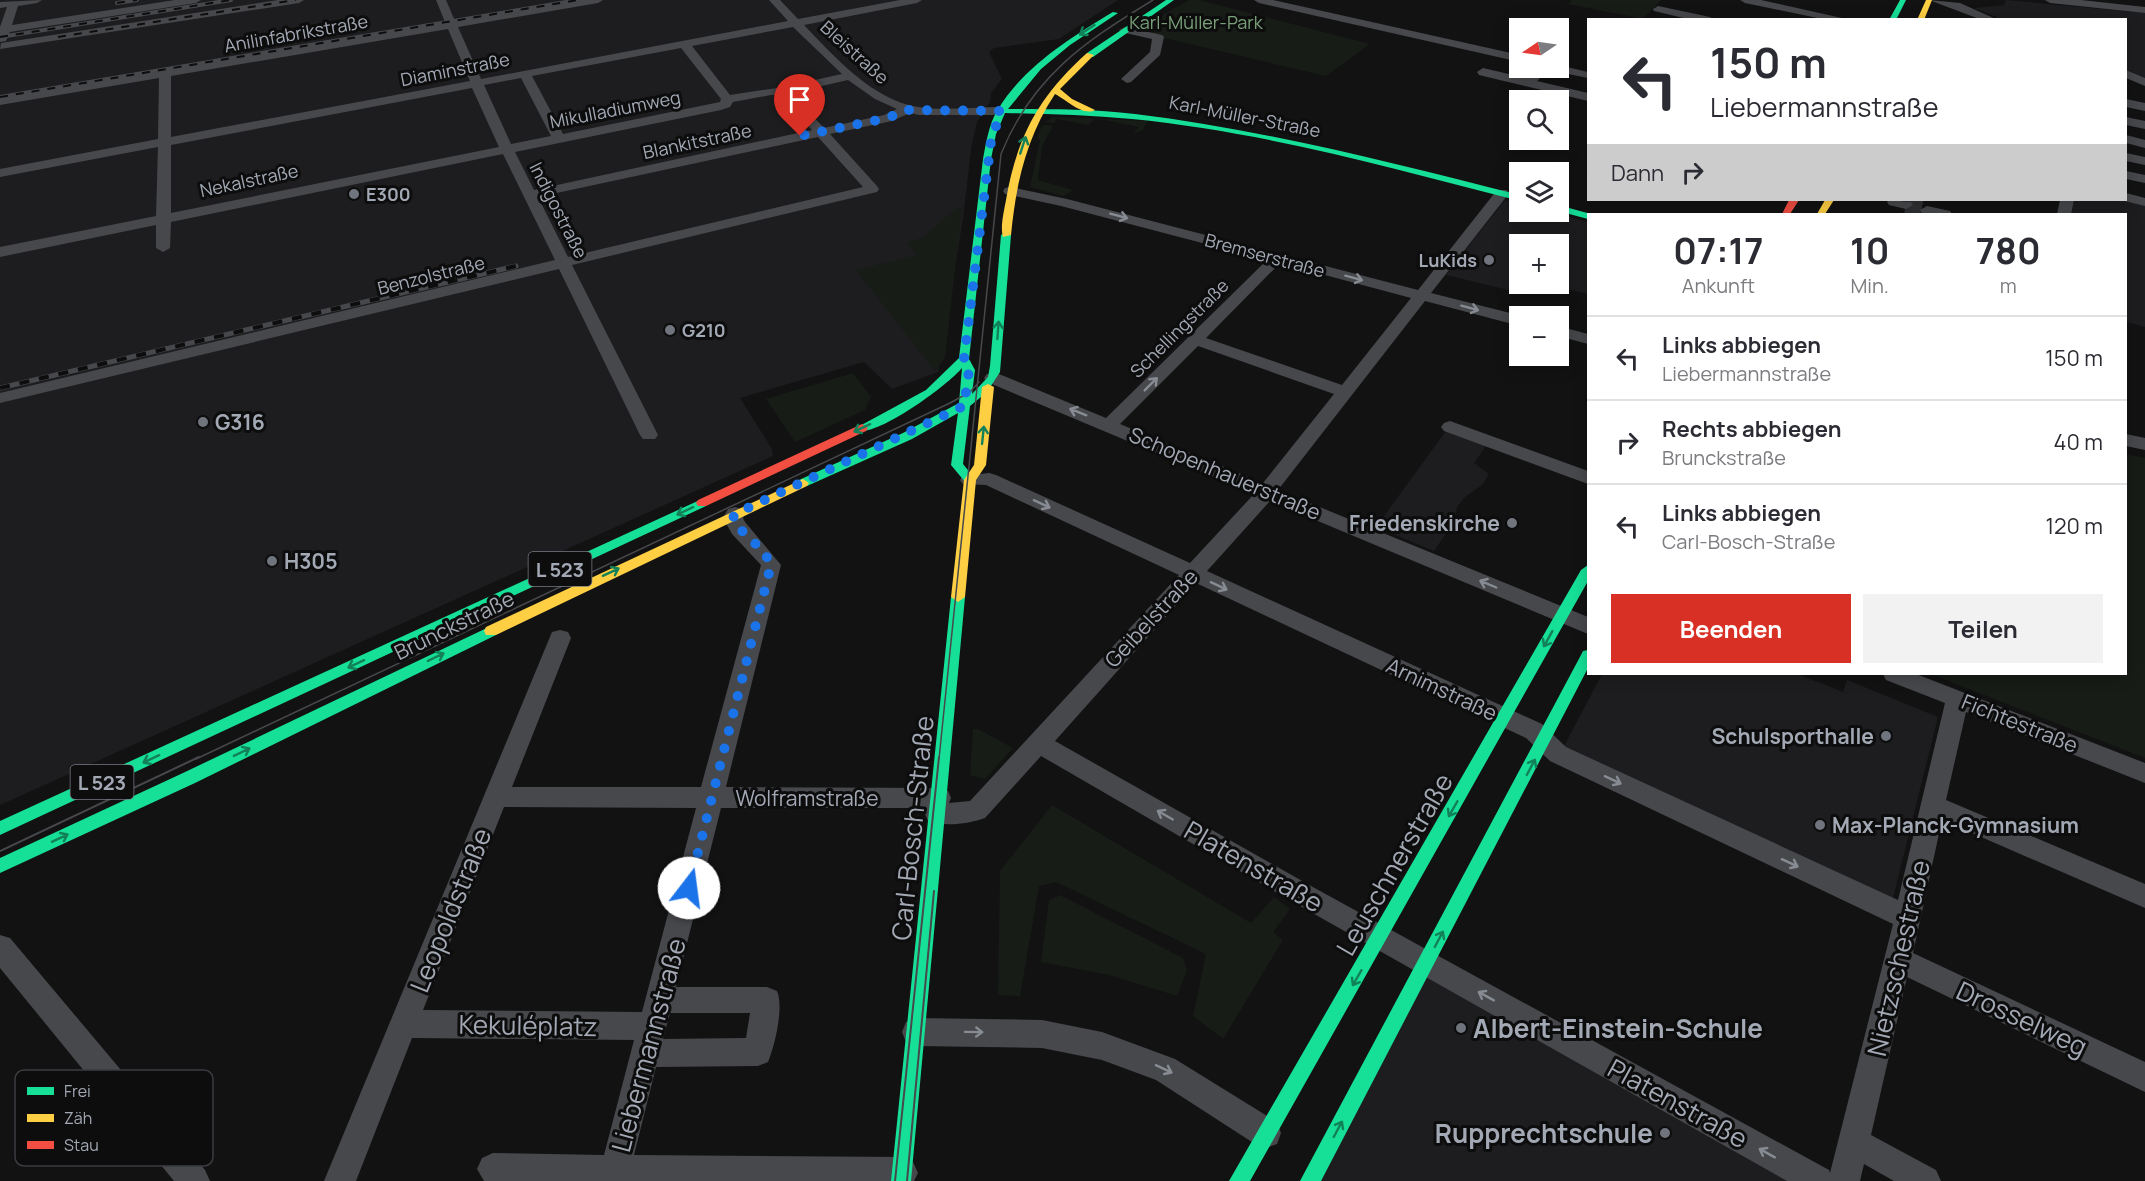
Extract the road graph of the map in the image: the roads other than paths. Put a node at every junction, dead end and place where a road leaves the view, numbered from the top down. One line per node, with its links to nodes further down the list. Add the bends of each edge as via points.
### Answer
1 (37, 0): 17 (street)
2 (128, 0): 30 (street)
3 (195, 0): 30 (street)
4 (299, 0): 30 (street)
5 (441, 0): 28 (street, Indigostraße)
6 (598, 0): 28 (street, Anilinfabrikstraße)
7 (774, 0): 27 (street, Bleistraße)
8 (916, 0): 27 (street, Diaminstraße)
9 (1171, 0): 29 (main road, Carl-Bosch-Straße)
10 (1259, 0): 33 (street)
11 (1667, 0): 22 (street, via 1655,13)
12 (1745, 0): 23 (street)
13 (1903, 0): 24 (main road)
14 (1929, 0): 25 (main road)
15 (1934, 0): 18 (street)
16 (2050, 0): 21 (street)
17 (14, 2): 20 (street); 30 (street)
18 (1953, 2): 26 (street)
19 (1130, 4): 32 (main road, one-way to 32)
20 (0, 6)
21 (2145, 10)
22 (1694, 18)
23 (1836, 18)
24 (1893, 18)
25 (1921, 18)
26 (1989, 18)
27 (798, 23): 31 (street, Diaminstraße); 41 (street, Bleistraße)
28 (453, 24): 37 (street, Anilinfabrikstraße); 46 (street, Indigostraße)
29 (1125, 30): 34 (main road, Carl-Bosch-Straße); 43 (street, via 1158,37 1156,53)
30 (2, 33)
31 (684, 44): 38 (street, Diaminstraße); 52 (street)
32 (1062, 49): 34 (main road, via 1063,59); 60 (main road)
33 (1509, 57)
34 (1085, 61): 47 (main road, Carl-Bosch-Straße)
35 (1569, 71): 40 (street)
36 (1483, 72): 44 (street)
37 (165, 73): 53 (street, Anilinfabrikstraße); 66 (street)
38 (525, 74): 46 (street, Diaminstraße); 64 (street)
39 (2127, 74): 45 (street)
40 (1587, 75)
41 (852, 76): 49 (street); 57 (street, Bleistraße, via 875,96)
42 (1533, 78): 44 (street)
43 (1127, 79)
44 (1528, 82): 51 (street)
45 (2145, 82)
46 (477, 84): 66 (street, Diaminstraße); 68 (street, Indigostraße)
47 (1055, 88): 56 (main road, Carl-Bosch-Straße); 58 (main road, via 1069,101)
48 (2127, 88): 50 (street)
49 (783, 91): 52 (street, Mikulladiumweg); 63 (street)
50 (2145, 92)
51 (1587, 97)
52 (727, 99): 64 (street, Mikulladiumweg, via 721,106)
53 (0, 101)
54 (2127, 103): 55 (street)
55 (2145, 107)
56 (1040, 109): 58 (main road, Karl-Müller-Straße); 60 (main road, Karl-Müller-Straße); 74 (main road, Carl-Bosch-Straße, one-way to 56, via 1023,142)
57 (906, 110): 59 (street, Bleistraße); 63 (street, Blankitstraße, via 888,118)
58 (1091, 110): 75 (main road, Karl-Müller-Straße, via 1213,125)
59 (959, 111): 60 (street, Karl-Müller-Straße)
60 (1001, 111): 94 (main road, via 991,141)
61 (2127, 121): 62 (street)
62 (2145, 125)
63 (820, 132): 76 (street, Blankitstraße); 88 (street, Benzolstraße, via 872,189)
64 (559, 139): 68 (street, Mikulladiumweg)
65 (2127, 139): 67 (street)
66 (164, 143): 71 (street, Diaminstraße); 84 (street)
67 (2145, 144)
68 (506, 148): 76 (street, Indigostraße); 84 (street, Nekalstraße)
69 (2127, 157): 70 (street)
70 (2145, 161)
71 (0, 173)
72 (2127, 175): 73 (street)
73 (2145, 179)
74 (1010, 191): 87 (street, Bremserstraße, one-way to 87); 95 (main road, Carl-Bosch-Straße, one-way to 74)
75 (1502, 193): 77 (main road, Karl-Müller-Straße); 89 (street, Geibelstraße)
76 (530, 195): 88 (street, Indigostraße)
77 (1509, 195)
78 (2127, 197): 79 (street)
79 (2145, 202)
80 (1927, 210): 82 (street)
81 (1569, 211): 83 (main road)
82 (1940, 213)
83 (1587, 216)
84 (164, 218): 85 (street); 86 (street, Nekalstraße)
85 (164, 248)
86 (0, 252)
87 (1277, 258): 89 (street, Bremserstraße, one-way to 89); 93 (street, Schellingstraße)
88 (564, 263): 97 (street, Benzolstraße); 101 (street, Indigostraße)
89 (1421, 296): 90 (street, Bremserstraße, one-way to 90); 96 (street, Geibelstraße)
90 (1509, 318)
91 (1569, 335): 92 (street)
92 (1587, 339)
93 (1194, 340): 96 (street); 99 (street, Schellingstraße, one-way to 93)
94 (964, 359): 98 (main road, via 969,370); 124 (main road, Brunckstraße / L 523, one-way to 124, via 943,384 915,404)
95 (990, 382): 98 (main road, Brunckstraße / L 523); 99 (street, Schopenhauerstraße, one-way to 95); 105 (main road, Carl-Bosch-Straße, one-way to 95, via 980,465)
96 (1346, 392): 106 (street, Geibelstraße)
97 (0, 398)
98 (964, 406): 105 (main road, via 957,465); 107 (main road, Brunckstraße / L 523)
99 (1109, 425): 106 (street, Schopenhauerstraße)
100 (1450, 427): 104 (street)
101 (649, 435)
102 (2127, 440): 103 (street)
103 (2145, 444)
104 (1587, 478)
105 (970, 480): 109 (street, Arnimstraße, one-way to 109, via 989,479); 123 (main road, Carl-Bosch-Straße)
106 (1268, 491): 109 (street, Geibelstraße); 110 (street, Schopenhauerstraße, one-way to 106)
107 (735, 514): 121 (street, Liebermannstraße, via 735,524 764,552 771,565); 125 (main road, Brunckstraße / L 523, one-way to 107)
108 (1587, 572): 110 (main road, Leuschnerstraße)
109 (1192, 573): 116 (street, Arnimstraße, one-way to 116); 118 (street, Geibelstraße)
110 (1562, 615): 111 (street, Schopenhauerstraße); 116 (main road, Leuschnerstraße, one-way to 116)
111 (1587, 626)
112 (560, 638): 120 (street, Leopoldstraße)
113 (1587, 657): 117 (main road)
114 (1897, 675): 115 (street, Fichtestraße)
115 (1957, 699): 119 (street, Fichtestraße); 122 (street, Nietzschestraße)
116 (1505, 717): 117 (street, Arnimstraße); 128 (main road, Leuschnerstraße, one-way to 128)
117 (1545, 741): 127 (street, Arnimstraße, one-way to 127, via 1558,754); 131 (main road, one-way to 117)
118 (1037, 742): 123 (street, Geibelstraße, via 976,811); 128 (street, Platenstraße, one-way to 118)
119 (2145, 773)
120 (496, 797): 121 (street, Wolframstraße); 132 (street, Leopoldstraße)
121 (712, 798): 123 (street, Wolframstraße); 133 (street, Liebermannstraße)
122 (1933, 805): 126 (street); 127 (street, Nietzschestraße)
123 (938, 806): 134 (main road, Carl-Bosch-Straße)
124 (0, 828)
125 (0, 866)
126 (2145, 896)
127 (1906, 917): 130 (street, Nietzschestraße)
128 (1380, 937): 131 (street, Platenstraße); 137 (main road, Leuschnerstraße, one-way to 137)
129 (0, 947): 135 (street)
130 (1898, 959): 136 (street, Drosselweg); 138 (street, Nietzschestraße)
131 (1426, 963): 146 (main road, one-way to 131); 147 (street, Platenstraße, one-way to 131)
132 (404, 1024): 133 (street, Kekuléplatz); 144 (street, Leopoldstraße)
133 (653, 1026): 141 (street, Liebermannstraße)
134 (916, 1032): 137 (street, one-way to 137, via 1042,1034 1102,1046 1166,1069); 142 (main road, Carl-Bosch-Straße)
135 (102, 1070)
136 (2145, 1077)
137 (1266, 1133): 145 (main road, Leuschnerstraße)
138 (1855, 1143): 148 (street, Nietzschestraße); 149 (street)
139 (182, 1166): 143 (street)
140 (493, 1169): 141 (street)
141 (615, 1170): 142 (street)
142 (901, 1177)
143 (194, 1181)
144 (340, 1181)
145 (1239, 1181)
146 (1310, 1181)
147 (1818, 1181)
148 (1844, 1181)
149 (1925, 1181)

